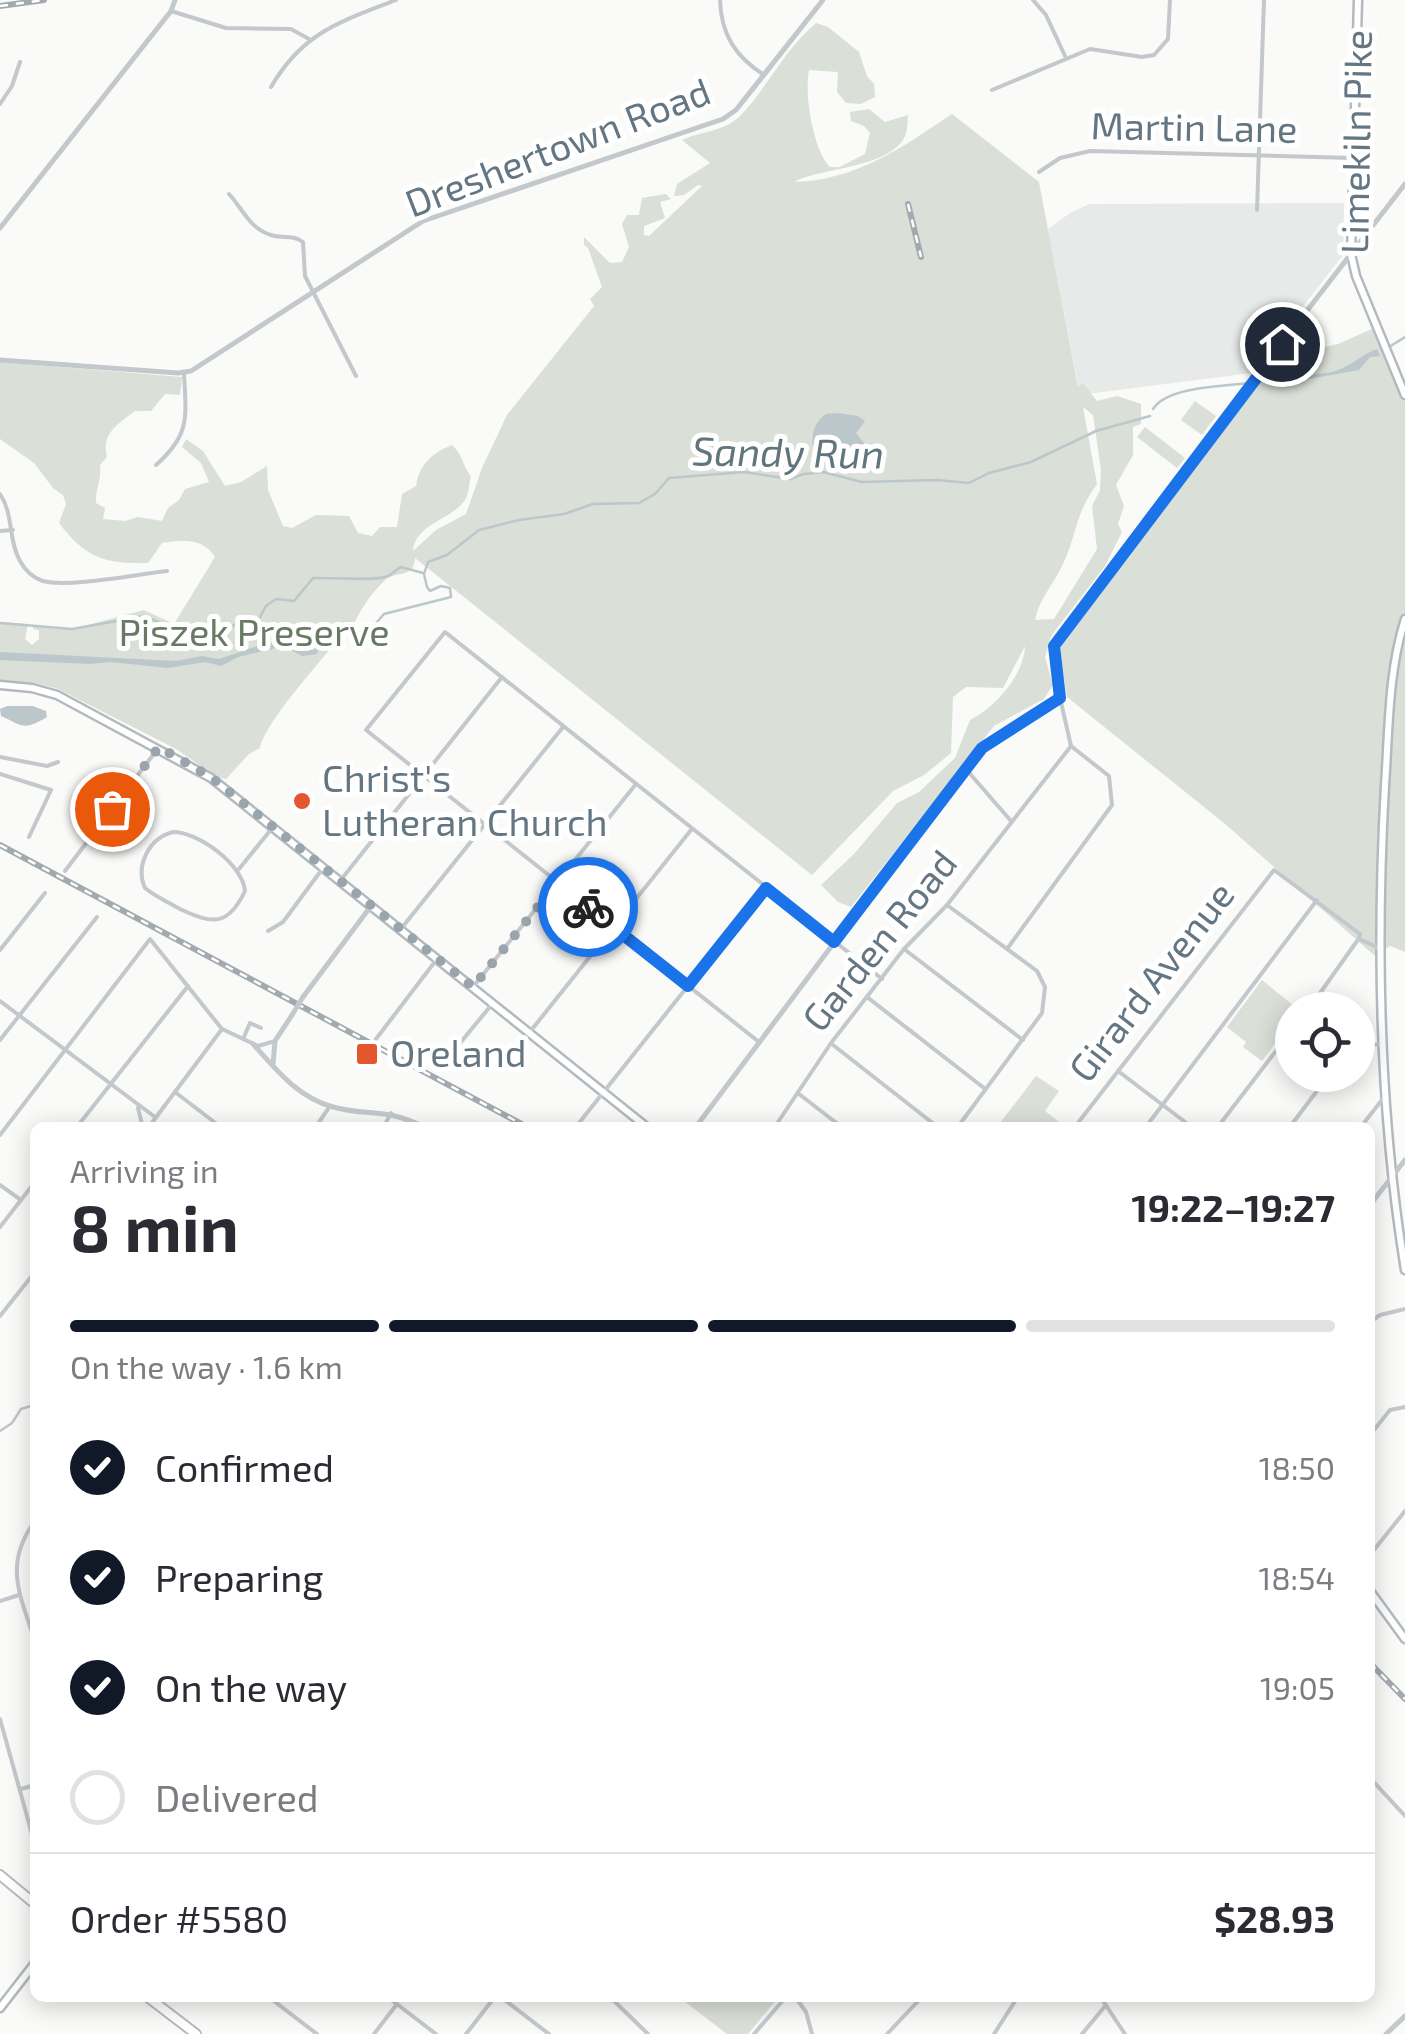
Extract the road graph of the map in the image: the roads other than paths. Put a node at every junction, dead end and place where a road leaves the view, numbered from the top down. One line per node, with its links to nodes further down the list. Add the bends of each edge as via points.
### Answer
1 (174, 0): 9 (street)
2 (396, 0): 10 (street)
3 (720, 0): 13 (street, via 732,45)
4 (823, 0): 13 (street, Dreshertown Road)
5 (1033, 0): 11 (street)
6 (1170, 0): 11 (street, via 1168,39 1154,55 1090,49)
7 (1264, 0): 17 (street)
8 (1358, 0): 18 (main road, Limekiln Pike)
9 (171, 11): 10 (street, via 226,28 292,29); 23 (street)
10 (309, 40): 14 (street)
11 (1066, 58): 15 (street)
12 (20, 62): 16 (street)
13 (764, 75): 26 (street, Dreshertown Road, via 724,120 423,221)
14 (271, 86)
15 (992, 90)
16 (0, 104)
17 (1259, 156): 18 (street, Martin Lane); 19 (street, Martin Lane, via 1082,151); 22 (street)
18 (1353, 158): 25 (main road, Limekiln Pike)
19 (1038, 172)
20 (1405, 184): 25 (street)
21 (229, 194): 26 (street, via 262,231 300,239)
22 (1257, 210)
23 (3, 218): 24 (street)
24 (0, 228)
25 (1351, 254): 30 (main road, Limekiln Pike); 39 (street, via 1054,646)
26 (312, 294): 28 (street, Dreshertown Road); 29 (street)
27 (0, 360): 28 (street)
28 (184, 373): 31 (street, via 182,436)
29 (356, 376)
30 (1405, 394)
31 (156, 465)
32 (0, 494): 33 (street)
33 (13, 530): 34 (street); 35 (street, via 20,562 42,581)
34 (0, 531)
35 (168, 570)
36 (1405, 619): 72 (main road, via 1392,670)
37 (502, 678): 40 (street); 47 (street); 47 (street, via 445,632 366,730)
38 (0, 685): 42 (main road, via 57,695)
39 (1060, 698): 41 (street); 45 (street, via 986,745)
40 (563, 726): 48 (street); 50 (street)
41 (1071, 746): 49 (street, Garden Road); 71 (street, via 1109,776 1110,810)
42 (159, 747): 51 (main road, via 212,778); 56 (street)
43 (0, 757): 44 (street)
44 (58, 762)
45 (965, 768): 49 (street); 69 (street)
46 (0, 774): 53 (street, via 51,790)
47 (425, 775): 50 (street); 57 (street)
48 (636, 784): 52 (street); 58 (street)
49 (1011, 821): 62 (street, Garden Road)
50 (484, 824): 58 (street); 66 (street)
51 (273, 827): 54 (main road); 55 (street)
52 (692, 829): 59 (street); 65 (street)
53 (29, 837)
54 (323, 868): 57 (main road); 67 (street)
55 (238, 870): 55 (street, via 188,833 173,832 144,858 141,874 154,896 216,920 232,913 243,896)
56 (64, 871)
57 (340, 881): 63 (main road)
58 (558, 882): 65 (street); 78 (street)
59 (766, 888): 69 (street); 77 (street)
60 (45, 893): 73 (street)
61 (1318, 900): 68 (street); 101 (street, Girard Avenue, via 1274,870); 109 (street)
62 (947, 905): 70 (street, Garden Road); 71 (street)
63 (371, 906): 66 (main road); 90 (street, bridge)
64 (97, 917): 83 (street)
65 (615, 929): 77 (street); 86 (street)
66 (400, 930): 74 (main road)
67 (268, 932)
68 (1359, 939): 72 (street); 79 (street)
69 (834, 942): 75 (street); 92 (street)
70 (904, 949): 75 (street, Garden Road); 91 (street)
71 (1007, 949): 91 (street, via 1037,971 1045,987 1042,1012)
72 (1382, 949): 95 (main road)
73 (0, 950)
74 (437, 959): 78 (main road); 88 (street)
75 (882, 978): 80 (street, Garden Road)
76 (188, 986): 84 (street); 97 (street, via 150,939); 102 (street)
77 (688, 986): 92 (street); 105 (street)
78 (473, 987): 82 (main road)
79 (1321, 992)
80 (867, 998): 93 (street, Garden Road); 103 (street)
81 (0, 1001): 83 (street)
82 (493, 1002): 86 (main road); 99 (street)
83 (20, 1016): 89 (street); 97 (street)
84 (222, 1028): 87 (street); 104 (street)
85 (261, 1028): 87 (street, via 250,1023)
86 (528, 1033): 105 (main road)
87 (243, 1039): 94 (street)
88 (376, 1039)
89 (0, 1040)
90 (275, 1040): 94 (street); 100 (street)
91 (1023, 1040): 103 (street)
92 (759, 1042): 123 (street)
93 (831, 1043): 107 (street, Garden Road); 126 (street)
94 (253, 1044): 100 (street)
95 (1384, 1044): 96 (street); 108 (main road)
96 (1375, 1045)
97 (66, 1049): 102 (street); 134 (street)
98 (1275, 1052): 131 (street)
99 (442, 1065)
100 (274, 1067): 111 (street, via 296,1089)
101 (1118, 1071): 109 (street); 128 (street, Girard Avenue)
102 (110, 1084): 110 (street); 114 (street)
103 (984, 1088): 127 (street)
104 (175, 1092): 113 (street); 117 (street)
105 (603, 1092): 121 (street); 122 (main road)
106 (1316, 1092): 132 (street)
107 (798, 1093): 124 (street, Garden Road); 125 (street)
108 (1385, 1095): 133 (street); 136 (main road)
109 (1163, 1104): 129 (street); 130 (street)
110 (138, 1106): 113 (street); 115 (street)
111 (330, 1106): 112 (street); 118 (street)
112 (391, 1113): 119 (street); 120 (street)
113 (156, 1117): 116 (street)
114 (81, 1122)
115 (144, 1122)
116 (151, 1122)
117 (214, 1122)
118 (319, 1122)
119 (386, 1122)
120 (412, 1122)
121 (580, 1122)
122 (640, 1122)
123 (700, 1122)
124 (778, 1122)
125 (835, 1122)
126 (932, 1122)
127 (961, 1122)
128 (1079, 1122)
129 (1150, 1122)
130 (1186, 1122)
131 (1222, 1122)
132 (1294, 1122)
133 (1365, 1122)
134 (0, 1134)
135 (1405, 1160): 136 (street)
136 (1390, 1180): 140 (street); 142 (main road)
137 (0, 1185): 139 (street)
138 (30, 1188): 139 (street)
139 (21, 1200): 141 (street)
140 (1375, 1200)
141 (0, 1227)
142 (1402, 1238): 143 (main road)
143 (1405, 1270)
144 (30, 1278): 146 (street)
145 (1405, 1309): 147 (street)
146 (0, 1316)
147 (1375, 1317)
148 (1405, 1407): 149 (street, via 1390,1410)
149 (1375, 1429)
150 (1405, 1510): 152 (street)
151 (30, 1529): 153 (street, via 16,1558)
152 (1375, 1549)
153 (20, 1594): 155 (street); 156 (street)
154 (1375, 1599): 157 (main road)
155 (0, 1601)
156 (30, 1625)
157 (1405, 1639)
158 (0, 1719): 161 (street)
159 (1375, 1783): 162 (street)
160 (30, 1787): 161 (street)
161 (21, 1790): 163 (street)
162 (1405, 1816)
163 (30, 1825)
164 (0, 1875): 165 (main road)
165 (30, 1900)
166 (30, 1969): 180 (main road)
167 (154, 2002): 182 (main road)
168 (275, 2002): 183 (street)
169 (395, 2002): 178 (street)
170 (491, 2002): 186 (street)
171 (507, 2002): 187 (street)
172 (616, 2002): 188 (street)
173 (781, 2002): 189 (street)
174 (799, 2002): 190 (street)
175 (917, 2002): 191 (street)
176 (1015, 2002): 192 (street)
177 (1104, 2002): 179 (street)
178 (398, 2004): 184 (street); 185 (street)
179 (1106, 2005): 193 (street); 194 (street)
180 (0, 2008)
181 (1405, 2016): 195 (street)
182 (196, 2034)
183 (317, 2034)
184 (374, 2034)
185 (436, 2034)
186 (466, 2034)
187 (548, 2034)
188 (648, 2034)
189 (754, 2034)
190 (812, 2034)
191 (887, 2034)
192 (994, 2034)
193 (1082, 2034)
194 (1125, 2034)
195 (1386, 2034)

